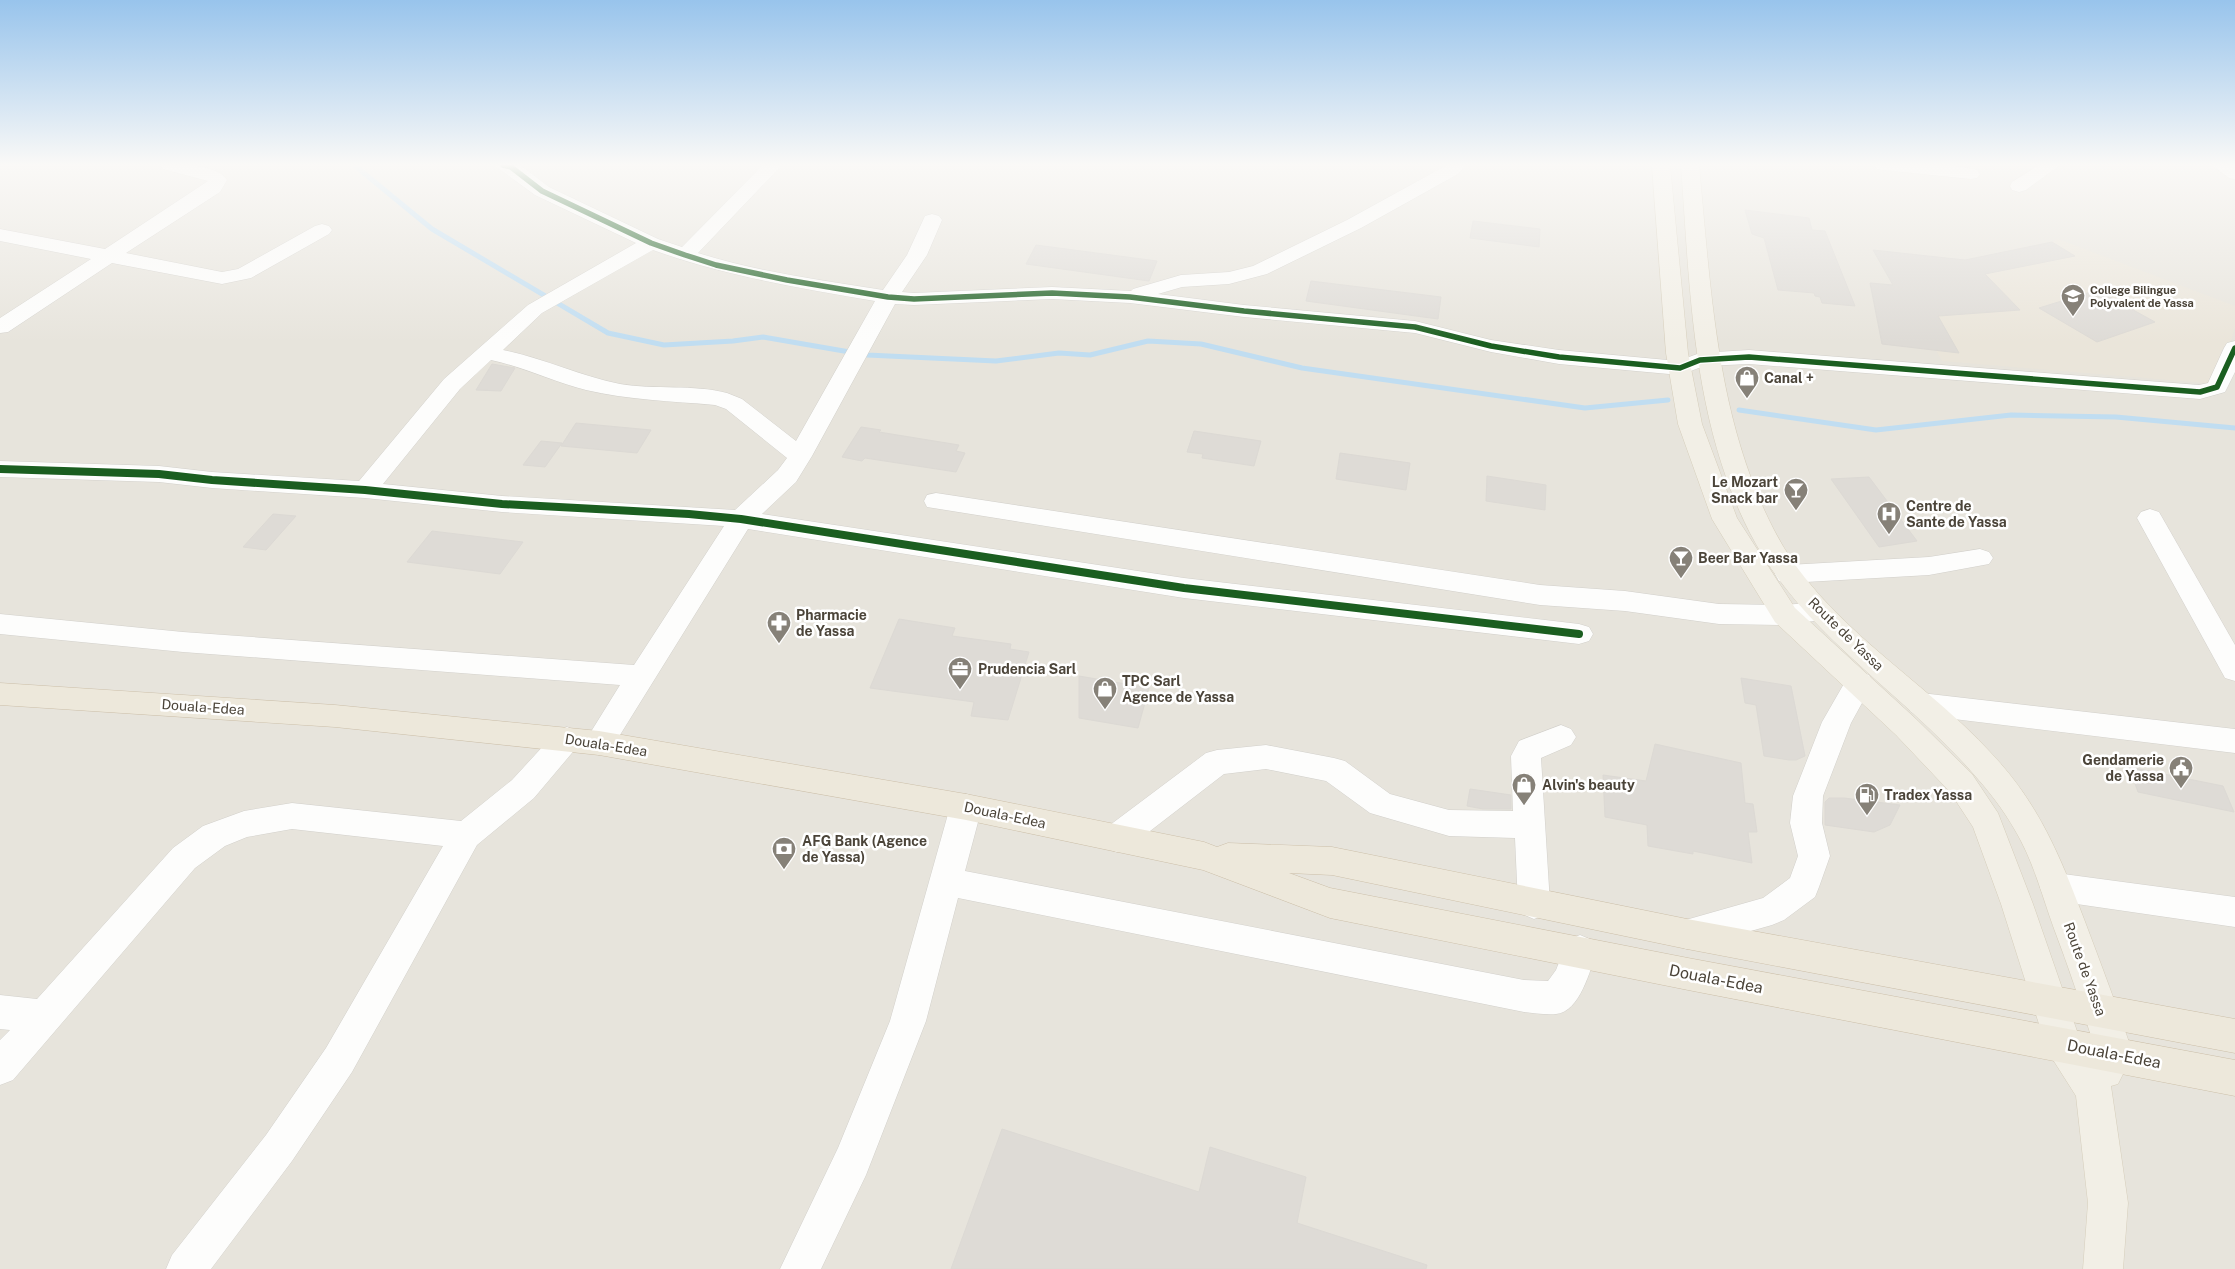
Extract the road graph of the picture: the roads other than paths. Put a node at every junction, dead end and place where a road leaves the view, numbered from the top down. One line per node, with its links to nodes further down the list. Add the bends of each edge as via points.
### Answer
1 (158, 224): 12 (street)
2 (612, 224): 10 (street)
3 (715, 224): 11 (street)
4 (930, 224): 13 (street, via 916,255)
5 (1354, 224): 14 (street, via 1260,270 1229,278 1181,281)
6 (1666, 224): 19 (main road, Route de Yassa)
7 (1696, 224): 18 (main road, Route de Yassa)
8 (322, 230): 12 (street, via 236,277 222,278)
9 (0, 235): 12 (street)
10 (651, 243): 11 (street); 17 (street, via 536,309)
11 (685, 255): 13 (street, via 787,280)
12 (109, 256): 15 (street)
13 (888, 297): 14 (street, via 914,299 1052,293); 20 (street)
14 (1130, 297): 19 (street, via 1244,312 1415,327 1491,346 1559,357)
15 (0, 327)
16 (2235, 348): 18 (street, via 2220,383 2212,390 2200,392 1749,357)
17 (488, 353): 20 (street, via 520,360 589,384 624,391 719,398 734,404); 22 (street, via 452,384)
18 (1710, 360): 19 (street); 27 (main road, Route de Yassa, via 1719,416 1732,460 1763,533)
19 (1680, 368): 29 (main road, Route de Yassa, via 1690,424 1725,519)
20 (800, 456): 25 (street, via 787,476)
21 (0, 469): 22 (street, via 159,474)
22 (365, 490): 25 (street, via 502,504)
23 (936, 501): 29 (street, via 1540,595 1625,601 1719,614)
24 (2150, 518): 32 (street)
25 (742, 519): 31 (street, via 1184,588); 33 (street)
26 (1980, 558): 27 (street, via 1929,566)
27 (1788, 574): 28 (main road, Route de Yassa)
28 (1818, 612): 29 (street); 36 (main road, Route de Yassa)
29 (1785, 614): 34 (main road, Route de Yassa)
30 (0, 624): 33 (street, via 183,642)
31 (1579, 634)
32 (2235, 670)
33 (640, 676): 40 (street)
34 (1859, 684): 50 (street, via 1837,722 1808,796 1806,823 1814,856 1802,887 1772,910); 52 (main road, Route de Yassa, via 1961,783 1987,822)
35 (0, 694): 38 (highway, Douala-Edea, via 335,716)
36 (1921, 704): 39 (street); 47 (main road, Route de Yassa, via 1975,754 2003,788 2026,820)
37 (1562, 737): 42 (street, via 1530,750 1526,756)
38 (567, 739): 40 (highway, Douala-Edea); 43 (street, via 523,789)
39 (2235, 741)
40 (598, 743): 41 (highway, Douala-Edea)
41 (966, 807): 44 (highway, Douala-Edea); 46 (street)
42 (1528, 825): 44 (street, via 1449,823 1380,804 1334,770 1266,757 1217,762); 48 (street)
43 (466, 835): 55 (street, via 292,816 244,824 214,836 184,858); 62 (street, via 340,1060 279,1148)
44 (1117, 838): 45 (highway, Douala-Edea)
45 (1204, 856): 48 (highway, Douala-Edea, via 1332,860); 51 (highway, Douala-Edea, via 1330,903)
46 (947, 882): 51 (street, via 1524,996 1557,998 1570,979); 63 (street, via 908,1021 852,1162)
47 (2056, 887): 49 (street); 53 (main road, Route de Yassa)
48 (1534, 904): 50 (highway, Douala-Edea)
49 (2235, 912)
50 (1687, 934): 52 (highway, Douala-Edea)
51 (1580, 951): 57 (highway, Douala-Edea)
52 (2049, 1001): 53 (highway, Douala-Edea); 57 (main road, Route de Yassa)
53 (2101, 1010): 56 (highway, Douala-Edea); 58 (main road, Route de Yassa)
54 (0, 1012): 55 (street)
55 (45, 1016): 59 (street)
56 (2235, 1036)
57 (2063, 1043): 58 (highway, Douala-Edea); 61 (main road, Route de Yassa)
58 (2115, 1054): 60 (highway, Douala-Edea); 61 (main road)
59 (0, 1067)
60 (2235, 1078)
61 (2094, 1090): 64 (main road, via 2108,1203)
62 (186, 1269)
63 (800, 1269)
64 (2103, 1269)

